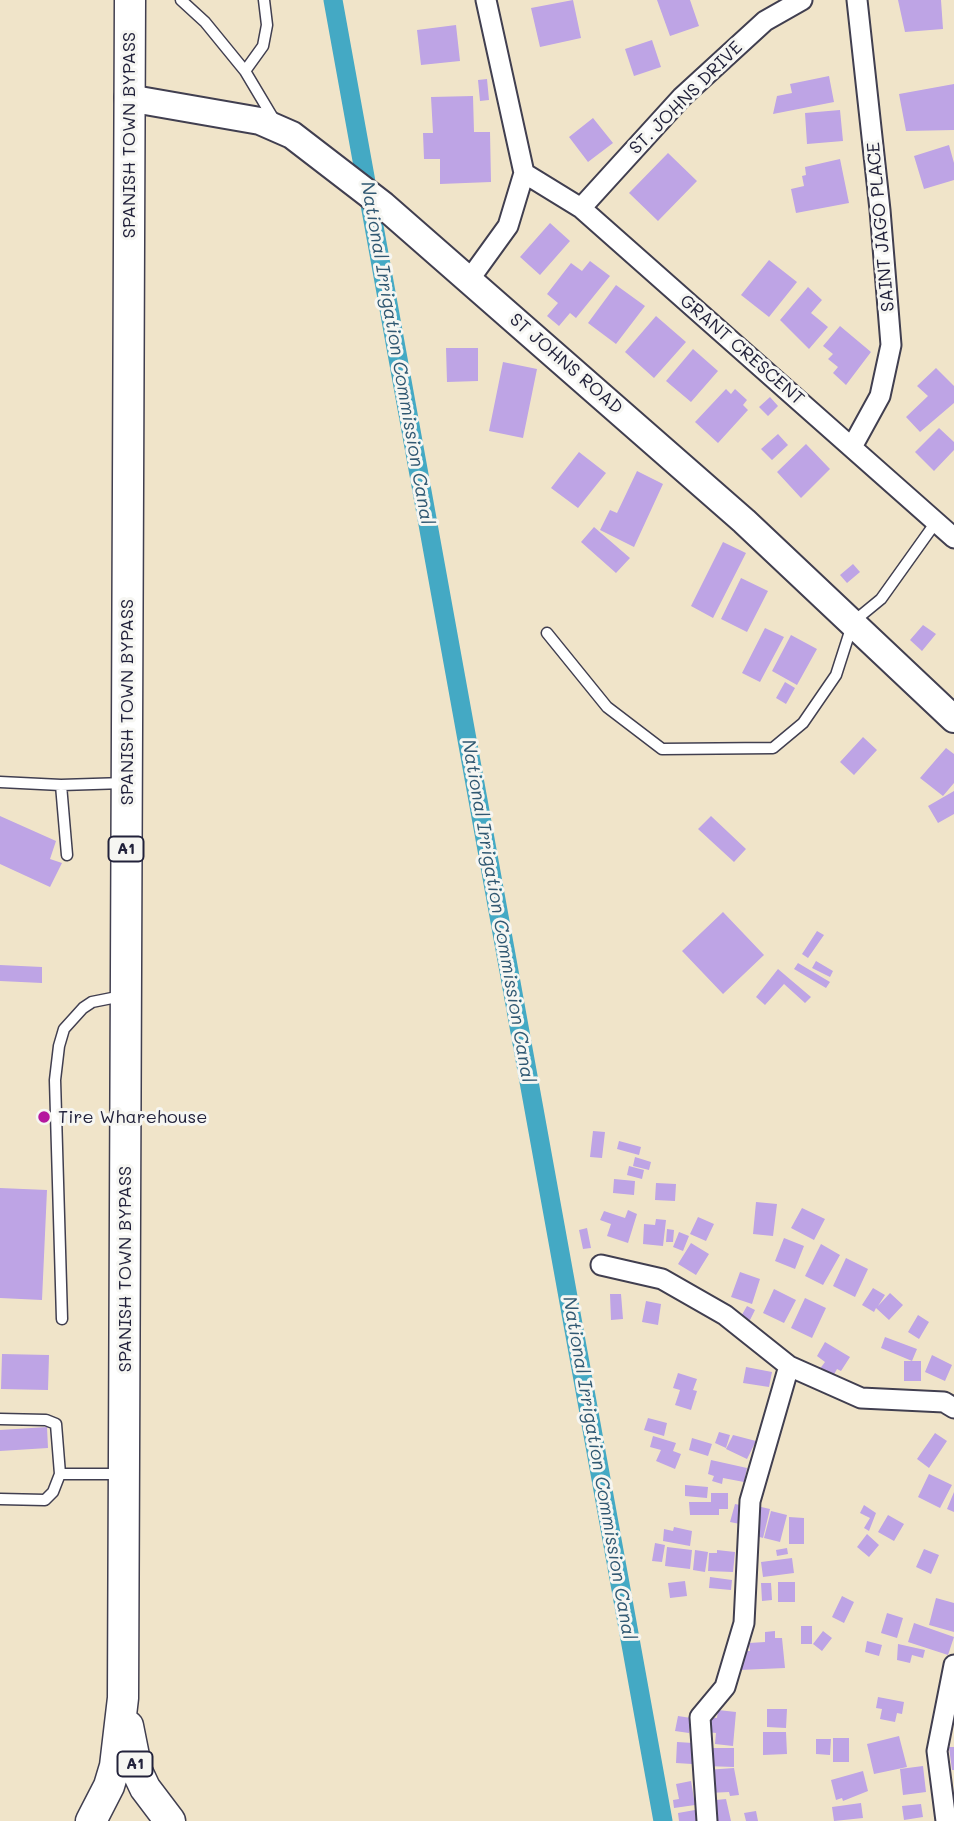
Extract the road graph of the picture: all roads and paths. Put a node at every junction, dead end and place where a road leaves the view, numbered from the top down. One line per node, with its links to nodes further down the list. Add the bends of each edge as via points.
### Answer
1 (130, 0): 8 (main road, SPANISH TOWN BYPASS / A1)
2 (181, 0): 7 (lane)
3 (264, 0): 7 (lane, via 267,25 262,46)
4 (486, 0): 10 (street)
5 (802, 0): 11 (street, ST. JOHNS DRIVE, via 765,21 682,97)
6 (857, 0): 13 (street, SAINT JAGO PLACE, via 891,345 880,396)
7 (246, 71): 9 (lane)
8 (128, 98): 9 (street, ST JOHNS ROAD, via 212,110); 20 (main road, SPANISH TOWN BYPASS / A1)
9 (278, 126): 12 (street, ST JOHNS ROAD, via 383,205)
10 (524, 173): 11 (street, GRANT CRESCENT); 12 (street, via 508,226)
11 (581, 208): 13 (street, GRANT CRESCENT)
12 (469, 280): 16 (street, ST JOHNS ROAD)
13 (852, 447): 14 (street, GRANT CRESCENT)
14 (936, 522): 15 (street, GRANT CRESCENT); 16 (lane, via 881,599)
15 (954, 538)
16 (853, 622): 17 (lane, via 836,675 803,723 773,748 662,749 607,707); 18 (street, ST JOHNS ROAD)
17 (547, 633)
18 (954, 719)
19 (0, 782): 21 (lane)
20 (126, 783): 21 (lane); 23 (main road, SPANISH TOWN BYPASS / A1)
21 (61, 785): 22 (lane)
22 (67, 855)
23 (126, 995): 25 (lane, via 83,1008 64,1029 59,1046 55,1080); 30 (main road, SPANISH TOWN BYPASS / A1)
24 (601, 1265): 26 (street, via 662,1279 725,1315)
25 (62, 1319)
26 (789, 1366): 27 (street, via 861,1398 944,1402); 36 (street, via 750,1501 744,1623 725,1687 700,1717)
27 (954, 1408)
28 (0, 1419): 29 (lane, via 56,1424)
29 (60, 1474): 30 (lane); 31 (lane, via 45,1500)
30 (124, 1474): 33 (main road, SPANISH TOWN BYPASS / A1)
31 (0, 1499)
32 (954, 1666): 37 (street, via 937,1751)
33 (123, 1698): 34 (main road, SPANISH TOWN BYPASS / A1, via 115,1766); 35 (main road, SPANISH TOWN BYPASS / A1, via 137,1771)
34 (91, 1821)
35 (170, 1821)
36 (707, 1821)
37 (946, 1821)

